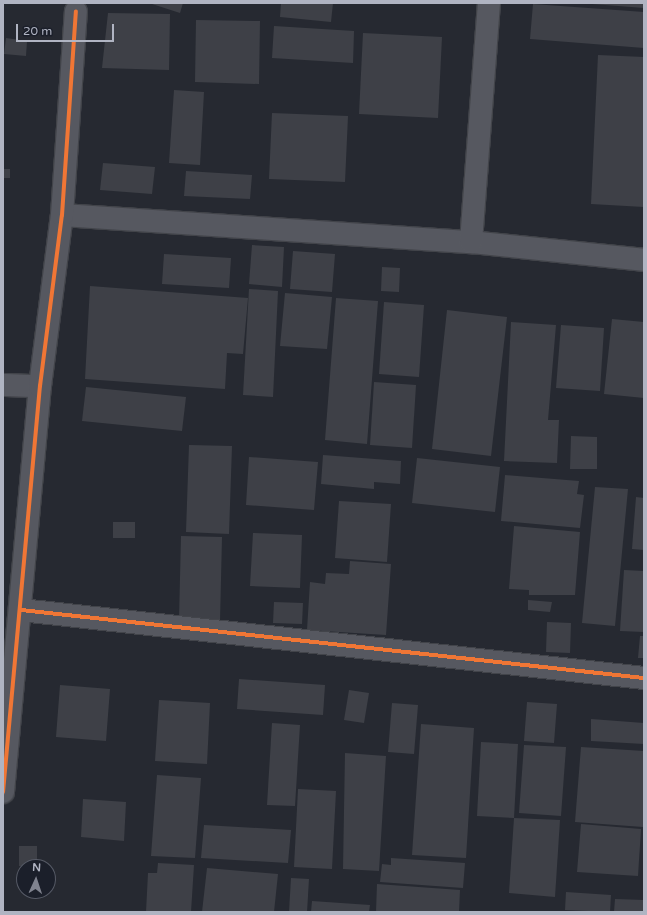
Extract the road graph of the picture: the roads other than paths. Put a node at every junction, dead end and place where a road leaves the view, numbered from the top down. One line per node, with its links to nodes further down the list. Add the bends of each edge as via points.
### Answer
1 (489, 3): 4 (street)
2 (76, 11): 3 (street)
3 (62, 215): 4 (street); 7 (street)
4 (471, 242): 5 (street)
5 (644, 260)
6 (3, 385): 7 (street)
7 (40, 386): 8 (street)
8 (21, 610): 9 (street); 10 (street)
9 (644, 678)
10 (3, 792)

